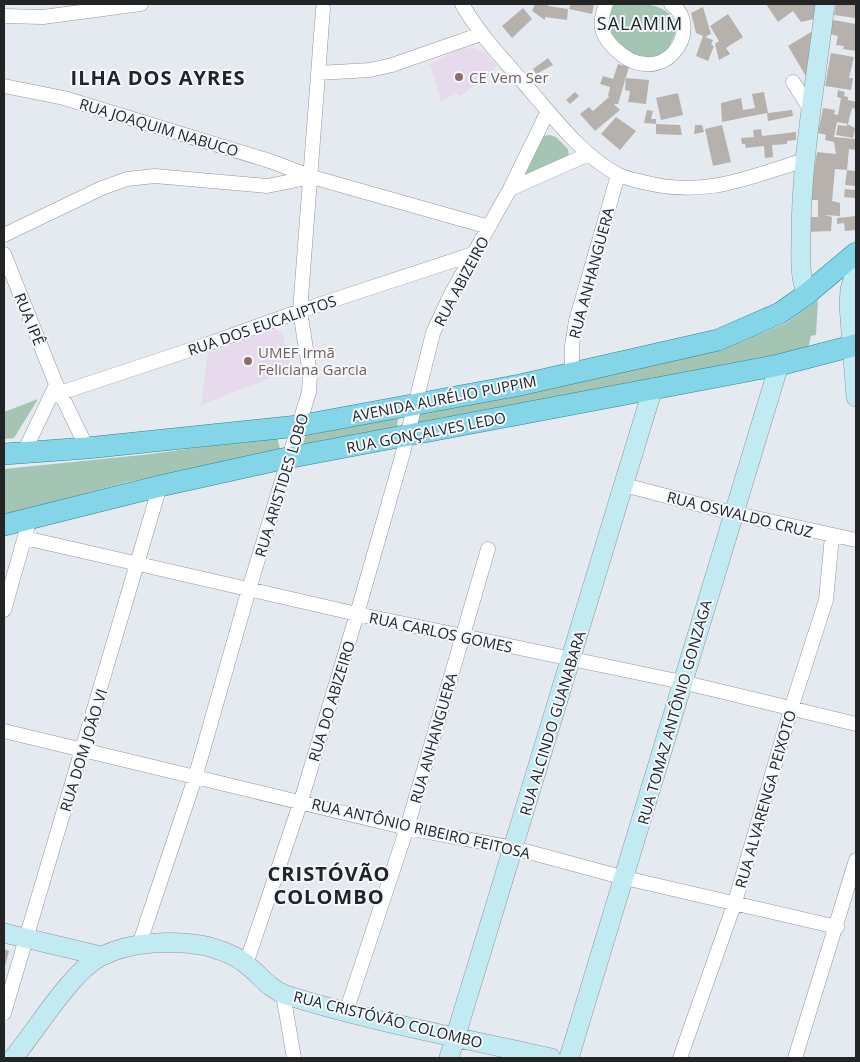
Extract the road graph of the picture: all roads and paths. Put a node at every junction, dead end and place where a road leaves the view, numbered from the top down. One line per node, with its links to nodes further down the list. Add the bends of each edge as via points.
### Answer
1 (141, 4): 7 (street, via 44,18)
2 (462, 4): 8 (street)
3 (606, 4): 4 (street, via 600,22 605,37 628,59 650,66 670,56 680,41 683,20)
4 (671, 4)
5 (825, 4): 13 (street)
6 (323, 9): 9 (street, RUA ARISTIDES LOBO)
7 (4, 16)
8 (481, 34): 9 (street, via 392,65 370,70); 12 (street)
9 (318, 73): 17 (street, RUA ARISTIDES LOBO)
10 (793, 82): 13 (street)
11 (4, 86): 17 (street, RUA JOAQUIM NABUCO, via 64,98)
12 (548, 111): 14 (street); 18 (street, RUA ABIZEIRO)
13 (812, 113): 15 (street)
14 (589, 154): 16 (street); 18 (street)
15 (805, 160): 16 (street, via 734,182 694,189 660,186); 25 (street, via 801,252)
16 (618, 175): 29 (street, RUA ANHANGUERA, via 576,321)
17 (312, 177): 19 (street, RUA JOAQUIM NABUCO); 20 (street, via 267,186 156,176 127,179); 26 (street, RUA ARISTIDES LOBO)
18 (510, 189): 19 (street, RUA ABIZEIRO)
19 (489, 227): 23 (street, RUA ABIZEIRO)
20 (4, 235)
21 (856, 253): 25 (main road, AVENIDA AURÉLIO PUPPIM)
22 (4, 254): 32 (street, RUA IPÊ)
23 (473, 254): 26 (street, RUA DOS EUCALIPTOS); 33 (street, RUA ABIZEIRO, via 434,333)
24 (856, 268): 27 (street, via 848,305)
25 (806, 294): 29 (main road, AVENIDA AURÉLIO PUPPIM, via 780,313 718,340)
26 (300, 311): 32 (street, RUA DOS EUCALIPTOS); 34 (street, RUA ARISTIDES LOBO, via 310,374 309,392)
27 (853, 345): 28 (main road, RUA GONÇALVES LEDO); 31 (street)
28 (779, 365): 30 (main road, RUA GONÇALVES LEDO); 41 (street, RUA TOMAZ ANTÔNIO GONZAGA)
29 (572, 372): 33 (main road, AVENIDA AURÉLIO PUPPIM)
30 (652, 388): 35 (main road, RUA GONÇALVES LEDO); 39 (street, RUA ALCINDO GUANABARA)
31 (856, 389)
32 (56, 391): 36 (street, RUA IPÊ); 37 (street)
33 (413, 405): 34 (main road, AVENIDA AURÉLIO PUPPIM); 35 (street, RUA ABIZEIRO)
34 (298, 426): 36 (main road, AVENIDA AURÉLIO PUPPIM); 38 (street, RUA ARISTIDES LOBO)
35 (407, 436): 38 (main road, RUA GONÇALVES LEDO); 50 (street, RUA DO ABIZEIRO)
36 (87, 448): 37 (main road, AVENIDA AURÉLIO PUPPIM)
37 (14, 453)
38 (287, 458): 40 (main road, RUA GONÇALVES LEDO); 48 (street, RUA ARISTIDES LOBO)
39 (624, 485): 41 (street, RUA OSWALDO CRUZ); 52 (street, RUA ALCINDO GUANABARA)
40 (160, 486): 43 (main road, RUA GONÇALVES LEDO); 47 (street, RUA DOM JOÃO VI)
41 (732, 513): 44 (street, RUA OSWALDO CRUZ); 53 (street, RUA TOMAZ ANTÔNIO GONZAGA)
42 (4, 525): 43 (main road, RUA GONÇALVES LEDO)
43 (28, 528): 47 (street, RUA CARLOS GOMES); 49 (street)
44 (832, 536): 45 (street, RUA OSWALDO CRUZ); 54 (street, RUA ALVARENGA PEIXOTO, via 826,600)
45 (856, 540)
46 (488, 549): 51 (street, RUA ANHANGUERA)
47 (139, 564): 48 (street, RUA CARLOS GOMES); 57 (street, RUA DOM JOÃO VI)
48 (249, 589): 50 (street, RUA CARLOS GOMES); 58 (street, RUA ARISTIDES LOBO)
49 (4, 610)
50 (358, 614): 51 (street, RUA CARLOS GOMES); 59 (street, RUA DO ABIZEIRO)
51 (463, 637): 52 (street, RUA CARLOS GOMES); 60 (street, RUA ANHANGUERA)
52 (571, 660): 53 (street, RUA CARLOS GOMES); 61 (street, RUA ALCINDO GUANABARA)
53 (682, 682): 54 (street, RUA CARLOS GOMES); 63 (street, RUA TOMAZ ANTÔNIO GONZAGA)
54 (791, 709): 55 (street, RUA CARLOS GOMES); 64 (street, RUA ALVARENGA PEIXOTO)
55 (856, 724)
56 (4, 731): 57 (street, RUA ANTÔNIO RIBEIRO FEITOSA)
57 (83, 750): 58 (street, RUA ANTÔNIO RIBEIRO FEITOSA); 67 (street, RUA DOM JOÃO VI)
58 (195, 778): 59 (street, RUA ANTÔNIO RIBEIRO FEITOSA); 68 (street, RUA ARISTIDES LOBO)
59 (301, 802): 60 (street, RUA ANTÔNIO RIBEIRO FEITOSA); 70 (street, RUA DO ABIZEIRO)
60 (407, 828): 61 (street, RUA ANTÔNIO RIBEIRO FEITOSA); 72 (street, RUA ANHANGUERA)
61 (514, 848): 63 (street, RUA ANTÔNIO RIBEIRO FEITOSA); 74 (street, RUA ALCINDO GUANABARA)
62 (856, 860): 65 (street)
63 (625, 878): 64 (street, RUA ANTÔNIO RIBEIRO FEITOSA); 79 (street, RUA TOMAZ ANTÔNIO GONZAGA)
64 (735, 902): 65 (street, RUA ANTÔNIO RIBEIRO FEITOSA); 80 (street, RUA ALVARENGA PEIXOTO)
65 (837, 927): 81 (street)
66 (4, 933): 67 (street, RUA CRISTÓVÃO COLOMBO)
67 (25, 938): 69 (street, RUA CRISTÓVÃO COLOMBO); 73 (street, RUA DOM JOÃO VI)
68 (139, 946): 69 (street, RUA CRISTÓVÃO COLOMBO); 70 (street, RUA CRISTÓVÃO COLOMBO, via 167,943 202,946 230,954)
69 (100, 956): 75 (street, via 78,975)
70 (246, 964): 71 (street, RUA CRISTÓVÃO COLOMBO)
71 (283, 994): 72 (street, RUA CRISTÓVÃO COLOMBO); 76 (street)
72 (346, 1012): 74 (street, RUA CRISTÓVÃO COLOMBO)
73 (4, 1013)
74 (456, 1036): 77 (street, RUA ALCINDO GUANABARA); 78 (street, RUA CRISTÓVÃO COLOMBO)
75 (13, 1058)
76 (294, 1058)
77 (449, 1058)
78 (551, 1058)
79 (569, 1058)
80 (680, 1058)
81 (796, 1058)

